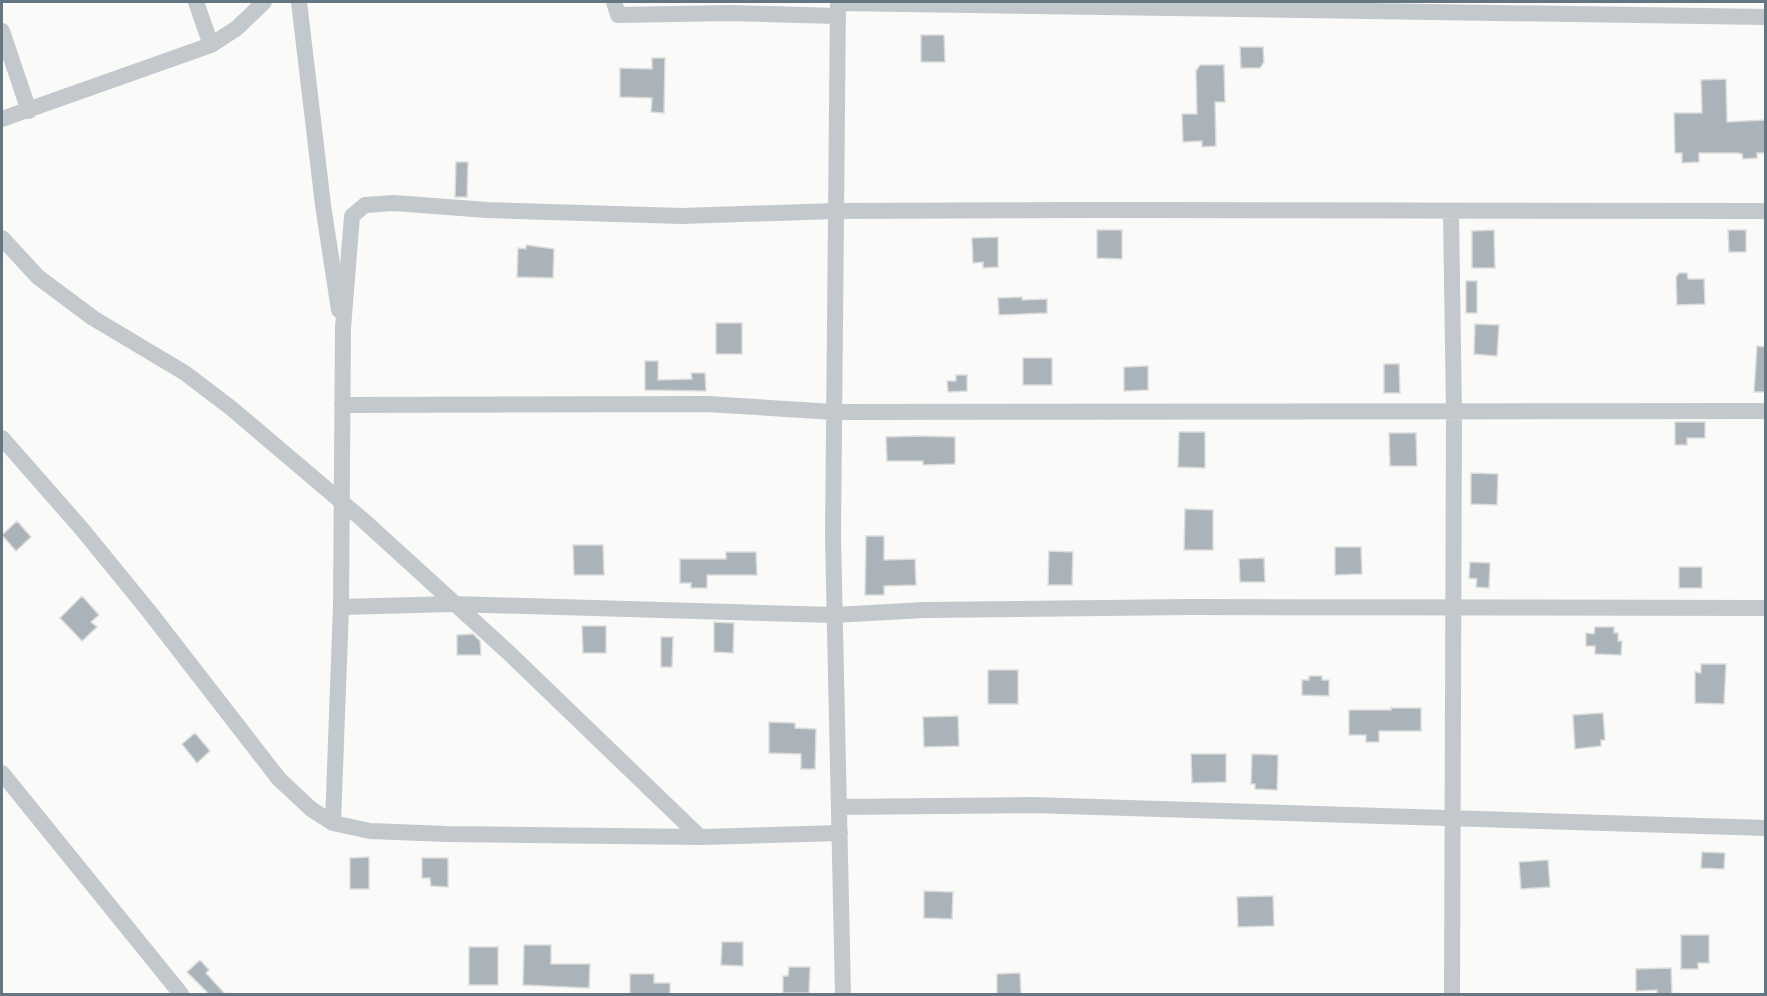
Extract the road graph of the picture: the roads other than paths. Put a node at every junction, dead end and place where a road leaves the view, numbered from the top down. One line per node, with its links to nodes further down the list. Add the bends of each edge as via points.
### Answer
1 (196, 2): 9 (street)
2 (264, 2): 9 (street, via 237,28)
3 (299, 2): 16 (street, via 326,227)
4 (614, 2): 6 (street, via 618,15)
5 (1448, 5): 6 (street); 7 (street)
6 (838, 7): 12 (street)
7 (1766, 17)
8 (2, 31): 10 (street)
9 (211, 45): 10 (street)
10 (29, 111): 11 (street)
11 (2, 119)
12 (835, 211): 14 (street); 16 (street, via 682,216 394,203 365,205 352,216); 19 (street)
13 (1766, 212): 14 (street)
14 (1451, 213): 20 (street)
15 (2, 238): 22 (street, via 38,277 93,318 185,373)
16 (343, 328): 17 (street)
17 (342, 405): 19 (street, via 707,404); 22 (street)
18 (1766, 411): 20 (street)
19 (834, 412): 20 (street); 27 (street)
20 (1454, 413): 25 (street)
21 (2, 438): 31 (street, via 148,610 279,779 310,809)
22 (342, 502): 23 (street); 24 (street)
23 (453, 604): 24 (street); 27 (street); 34 (street)
24 (341, 607): 31 (street)
25 (1453, 608): 26 (street); 27 (street, via 937,610); 30 (street)
26 (1766, 608)
27 (834, 615): 29 (street)
28 (2, 773): 35 (street)
29 (840, 807): 30 (street, via 1032,805); 33 (street)
30 (1452, 818): 32 (street); 37 (street)
31 (333, 823): 34 (street, via 370,831)
32 (1766, 828)
33 (840, 832): 34 (street); 36 (street)
34 (699, 837)
35 (181, 994)
36 (843, 994)
37 (1452, 994)

